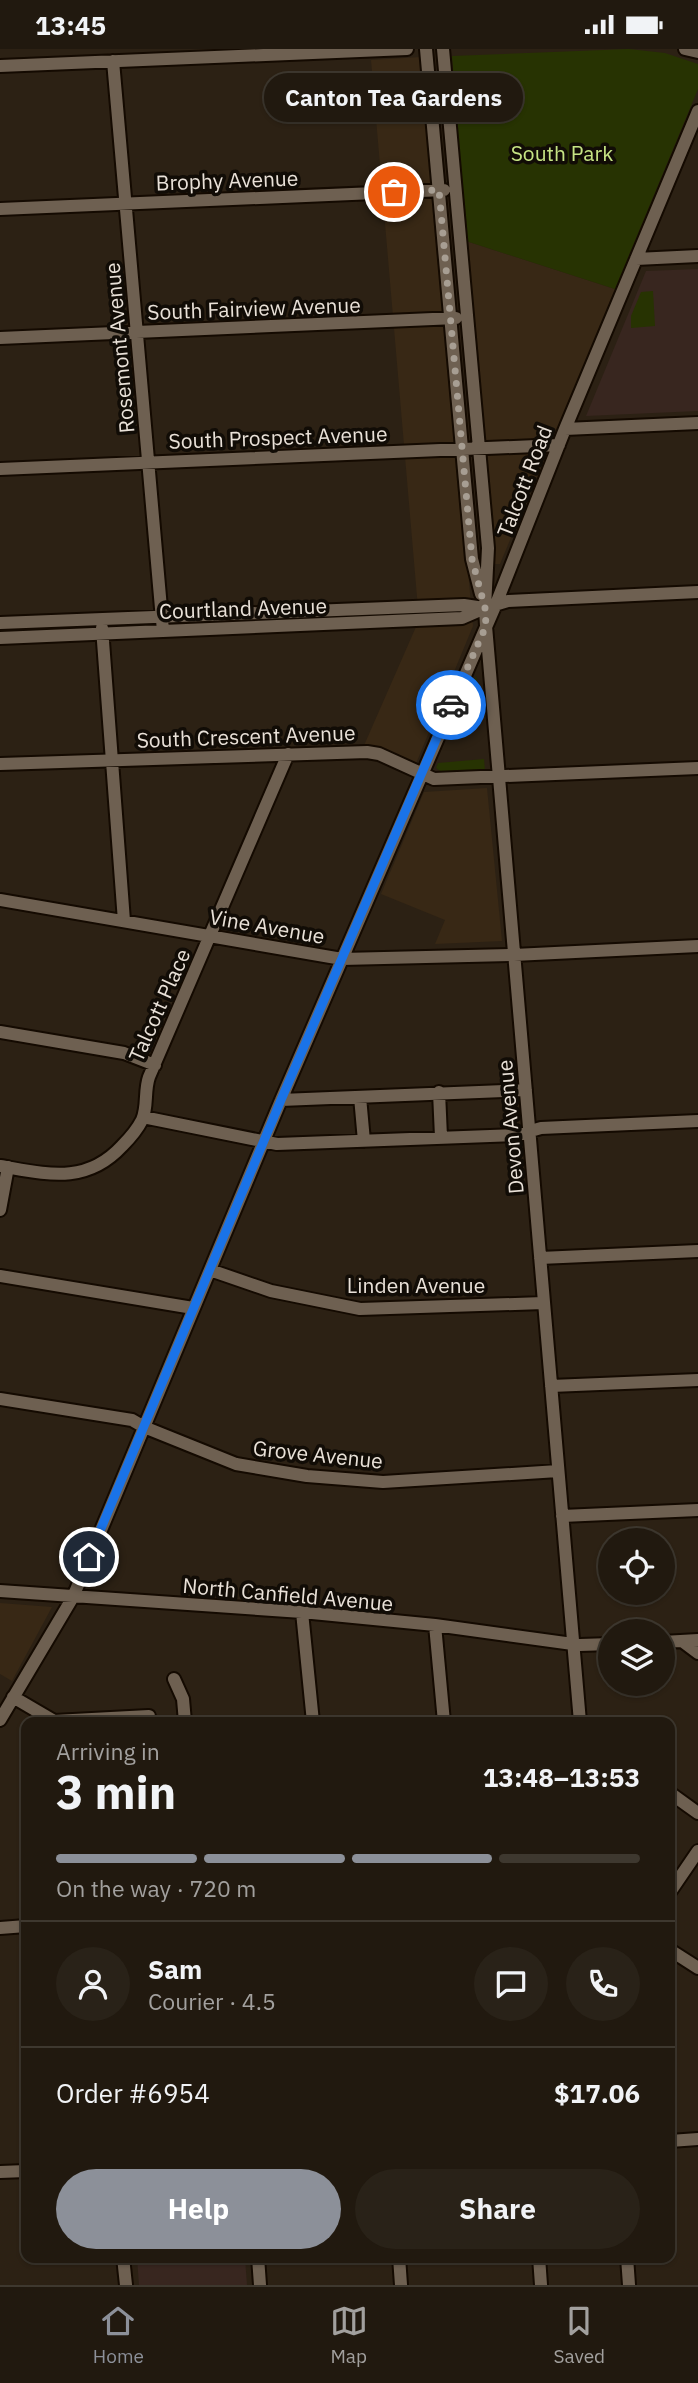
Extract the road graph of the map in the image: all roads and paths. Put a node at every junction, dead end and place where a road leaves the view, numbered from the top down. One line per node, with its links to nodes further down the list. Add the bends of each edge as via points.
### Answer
1 (407, 49): 6 (street)
2 (426, 49): 9 (street, Devon Avenue)
3 (443, 49): 10 (street, Devon Avenue)
4 (685, 49): 5 (street)
5 (698, 52)
6 (113, 61): 7 (street); 11 (street, Rosemont Avenue)
7 (0, 66)
8 (698, 111): 14 (street, Talcott Road)
9 (439, 190): 10 (street, Brophy Avenue); 11 (street, Brophy Avenue); 16 (street, Devon Avenue)
10 (455, 190): 15 (street, Devon Avenue)
11 (126, 204): 12 (street, Brophy Avenue); 17 (street, Rosemont Avenue)
12 (0, 209)
13 (698, 256): 14 (street)
14 (636, 259): 20 (street, Talcott Road)
15 (467, 318): 16 (street, South Fairview Avenue); 23 (street, Devon Avenue)
16 (450, 319): 17 (street, South Fairview Avenue); 22 (street, Devon Avenue)
17 (137, 332): 18 (street, South Fairview Avenue); 24 (street, Rosemont Avenue)
18 (0, 338)
19 (698, 423): 20 (street)
20 (565, 429): 21 (street, Talcott Road)
21 (558, 445): 23 (street, South Prospect Avenue); 27 (street, Talcott Road)
22 (462, 448): 23 (street, South Prospect Avenue); 24 (street, South Prospect Avenue); 27 (street, Devon Avenue, via 472,559)
23 (479, 448): 27 (street, Devon Avenue)
24 (149, 462): 25 (street, South Prospect Avenue); 28 (street, Rosemont Avenue)
25 (0, 469)
26 (698, 592): 27 (street, Courtland Avenue, via 508,601)
27 (490, 606): 28 (street, Courtland Avenue); 31 (street, Devon Avenue); 32 (street, Courtland Avenue, via 463,618)
28 (162, 617): 29 (street, Courtland Avenue); 32 (street, Rosemont Avenue)
29 (102, 619): 30 (street, Courtland Avenue); 33 (street)
30 (0, 623)
31 (486, 626): 39 (street); 40 (street, Devon Avenue)
32 (163, 631): 33 (street, Courtland Avenue)
33 (103, 633): 34 (street, Courtland Avenue); 36 (street)
34 (0, 638)
35 (288, 754): 36 (street, South Crescent Avenue); 39 (street, South Crescent Avenue, via 372,753); 43 (street, Talcott Place)
36 (112, 759): 37 (street, South Crescent Avenue); 42 (street)
37 (0, 764)
38 (698, 768): 40 (street, South Crescent Avenue)
39 (422, 773): 40 (street, South Crescent Avenue, via 434,779); 46 (street)
40 (499, 777): 45 (street, Devon Avenue)
41 (0, 900): 42 (street, Vine Avenue)
42 (124, 921): 43 (street, Vine Avenue)
43 (210, 936): 46 (street, Vine Avenue); 48 (street, Talcott Place)
44 (698, 946): 45 (street, Vine Avenue)
45 (514, 955): 46 (street, Vine Avenue); 49 (street, Devon Avenue)
46 (342, 959): 52 (street)
47 (0, 1032): 48 (street, via 124,1053)
48 (155, 1065): 53 (street, Talcott Place, via 146,1084)
49 (526, 1090): 50 (street); 55 (street, Devon Avenue)
50 (439, 1092): 51 (street); 56 (street)
51 (360, 1097): 52 (street); 58 (street)
52 (281, 1100): 57 (street)
53 (143, 1117): 57 (street); 59 (street, Talcott Place, via 114,1155 81,1173)
54 (698, 1121): 55 (street)
55 (529, 1132): 56 (street); 62 (street, Devon Avenue)
56 (441, 1137): 58 (street)
57 (264, 1141): 58 (street); 63 (street)
58 (364, 1141)
59 (4, 1166): 60 (street)
60 (0, 1210)
61 (698, 1251): 62 (street)
62 (540, 1258): 65 (street, Devon Avenue)
63 (209, 1270): 65 (street, Linden Avenue, via 271,1291 360,1309); 66 (street)
64 (0, 1276): 66 (street)
65 (544, 1303): 68 (street, Devon Avenue)
66 (193, 1308): 70 (street)
67 (698, 1380): 68 (street)
68 (551, 1386): 71 (street, Devon Avenue)
69 (0, 1399): 70 (street, Grove Avenue, via 132,1420)
70 (144, 1427): 71 (street, Grove Avenue, via 236,1464 307,1476 383,1482); 75 (street)
71 (558, 1471): 73 (street, Devon Avenue)
72 (698, 1510): 73 (street)
73 (562, 1516): 81 (street, Devon Avenue)
74 (0, 1591): 75 (street, North Canfield Avenue)
75 (73, 1597): 76 (street, North Canfield Avenue); 85 (street)
76 (302, 1612): 77 (street, North Canfield Avenue); 90 (street)
77 (435, 1625): 81 (street, North Canfield Avenue); 91 (street)
78 (698, 1640): 80 (street)
79 (675, 1641): 80 (street)
80 (682, 1641): 83 (street)
81 (573, 1644): 82 (street, North Canfield Avenue); 92 (street, Devon Avenue)
82 (598, 1644)
83 (698, 1653)
84 (174, 1679): 89 (street)
85 (13, 1697): 87 (street); 93 (street)
86 (149, 1716): 88 (street)
87 (46, 1717)
88 (133, 1717)
89 (185, 1717)
90 (312, 1717)
91 (444, 1717)
92 (580, 1717)
93 (0, 1720)
94 (675, 1796): 95 (street)
95 (698, 1812)
96 (698, 1851): 97 (street)
97 (675, 1885)
98 (21, 1926): 99 (street)
99 (0, 1927)
100 (675, 1953): 101 (street)
101 (698, 1968)
102 (698, 2139): 103 (street)
103 (675, 2141)
104 (21, 2171): 105 (street)
105 (0, 2172)
106 (124, 2263): 111 (street)
107 (258, 2263): 112 (street)
108 (399, 2263): 113 (street)
109 (539, 2263): 114 (street)
110 (627, 2263): 115 (street)
111 (126, 2285)
112 (260, 2285)
113 (401, 2285)
114 (541, 2285)
115 (629, 2285)

